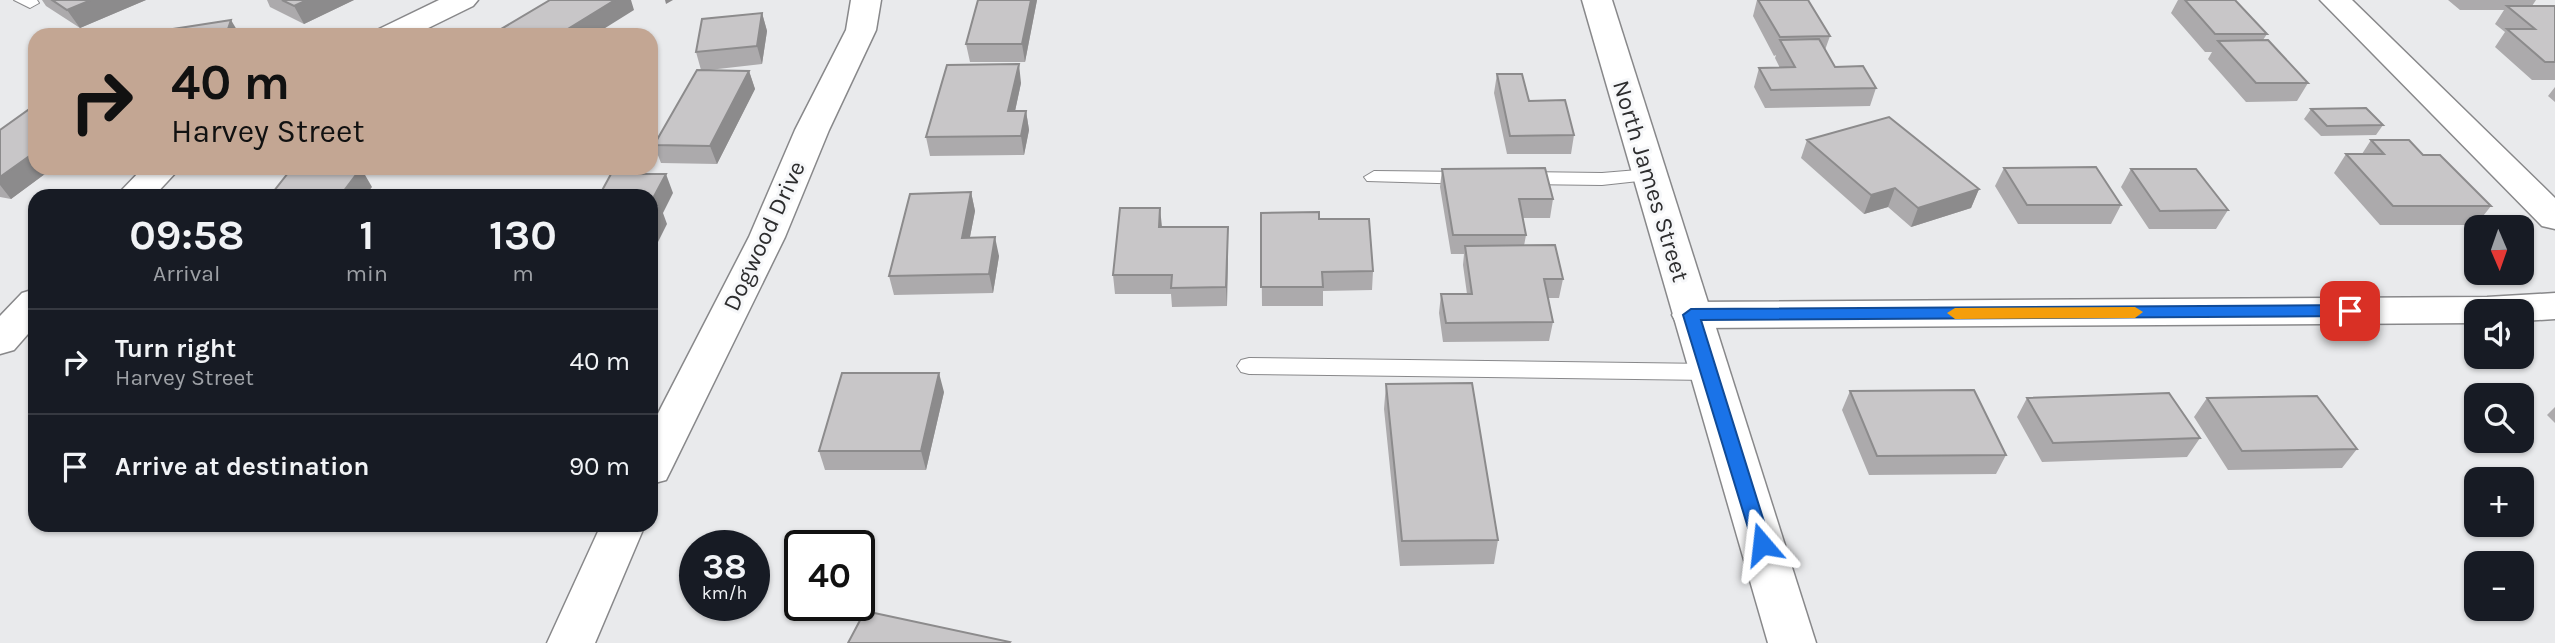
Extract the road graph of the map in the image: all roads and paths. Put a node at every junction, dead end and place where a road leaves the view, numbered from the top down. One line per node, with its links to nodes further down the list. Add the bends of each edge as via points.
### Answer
1 (463, 0): 5 (street)
2 (866, 0): 17 (street, Dogwood Drive, via 862,30 812,130 767,237)
3 (1598, 0): 7 (street, North James Street)
4 (2335, 0): 10 (street)
5 (405, 28)
6 (156, 175): 9 (street)
7 (1650, 175): 8 (lane, via 1602,179); 13 (street, North James Street)
8 (1374, 177)
9 (140, 189)
10 (2553, 216)
11 (2555, 306): 13 (street)
12 (28, 310): 14 (street)
13 (1691, 315): 16 (street, North James Street)
14 (0, 340)
15 (1250, 366): 16 (lane)
16 (1709, 372): 20 (street, North James Street)
17 (658, 454)
18 (620, 532): 19 (street)
19 (571, 643)
20 (1792, 643)

